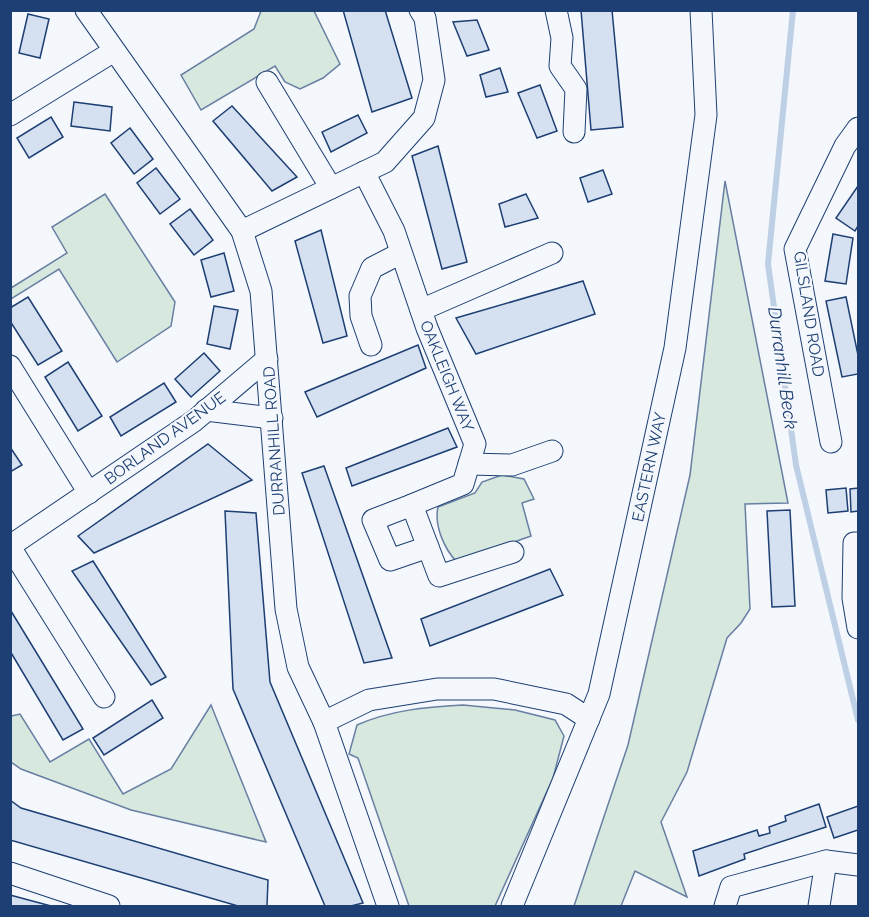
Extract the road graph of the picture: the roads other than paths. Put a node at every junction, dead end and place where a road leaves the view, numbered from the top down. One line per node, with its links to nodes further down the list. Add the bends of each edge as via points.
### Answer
1 (86, 10): 5 (street, DURRANHILL ROAD)
2 (556, 10): 9 (street, via 562,38 560,66 576,89)
3 (701, 10): 32 (street, EASTERN WAY, via 706,114 675,348 599,694)
4 (428, 13): 10 (street, via 434,80 424,118 386,162)
5 (114, 51): 7 (street); 12 (street, DURRANHILL ROAD)
6 (267, 82): 11 (street)
7 (10, 115)
8 (858, 128): 21 (street, GILSLAND ROAD, via 845,146 795,249)
9 (574, 132)
10 (364, 172): 11 (street); 13 (street, OAKLEIGH WAY)
11 (331, 188): 12 (street)
12 (242, 231): 17 (street, DURRANHILL ROAD, via 261,291)
13 (401, 253): 15 (street, OAKLEIGH WAY); 16 (street, via 372,268 360,296 361,316)
14 (552, 253): 15 (street, OAKLEIGH WAY)
15 (421, 310): 23 (street, OAKLEIGH WAY, via 475,444)
16 (371, 345)
17 (267, 358): 19 (street, BORLAND AVENUE); 20 (street, DURRANHILL ROAD)
18 (10, 366): 24 (street, BORLAND AVENUE)
19 (207, 410): 20 (street); 24 (street, BORLAND AVENUE)
20 (272, 418): 33 (street, DURRANHILL ROAD, via 286,609 298,667)
21 (831, 442)
22 (552, 451): 23 (street, via 512,465)
23 (469, 464): 25 (street, OAKLEIGH WAY, via 463,484)
24 (89, 493): 27 (street, BORLAND AVENUE)
25 (412, 505): 28 (street); 28 (street, via 373,520 390,560)
26 (858, 543): 30 (street, via 854,543 853,598)
27 (10, 546): 31 (street, BORLAND AVENUE)
28 (428, 548): 29 (street, via 439,576)
29 (513, 552)
30 (858, 628)
31 (104, 697)
32 (589, 718): 33 (street, via 566,704 494,689 437,689 369,700); 39 (street, EASTERN WAY)
33 (324, 722): 38 (street, DURRANHILL ROAD)
34 (826, 861): 35 (street); 40 (street, via 730,887); 41 (street)
35 (858, 865)
36 (10, 873): 37 (street)
37 (109, 906)
38 (388, 906)
39 (512, 906)
40 (725, 906)
41 (819, 906)

